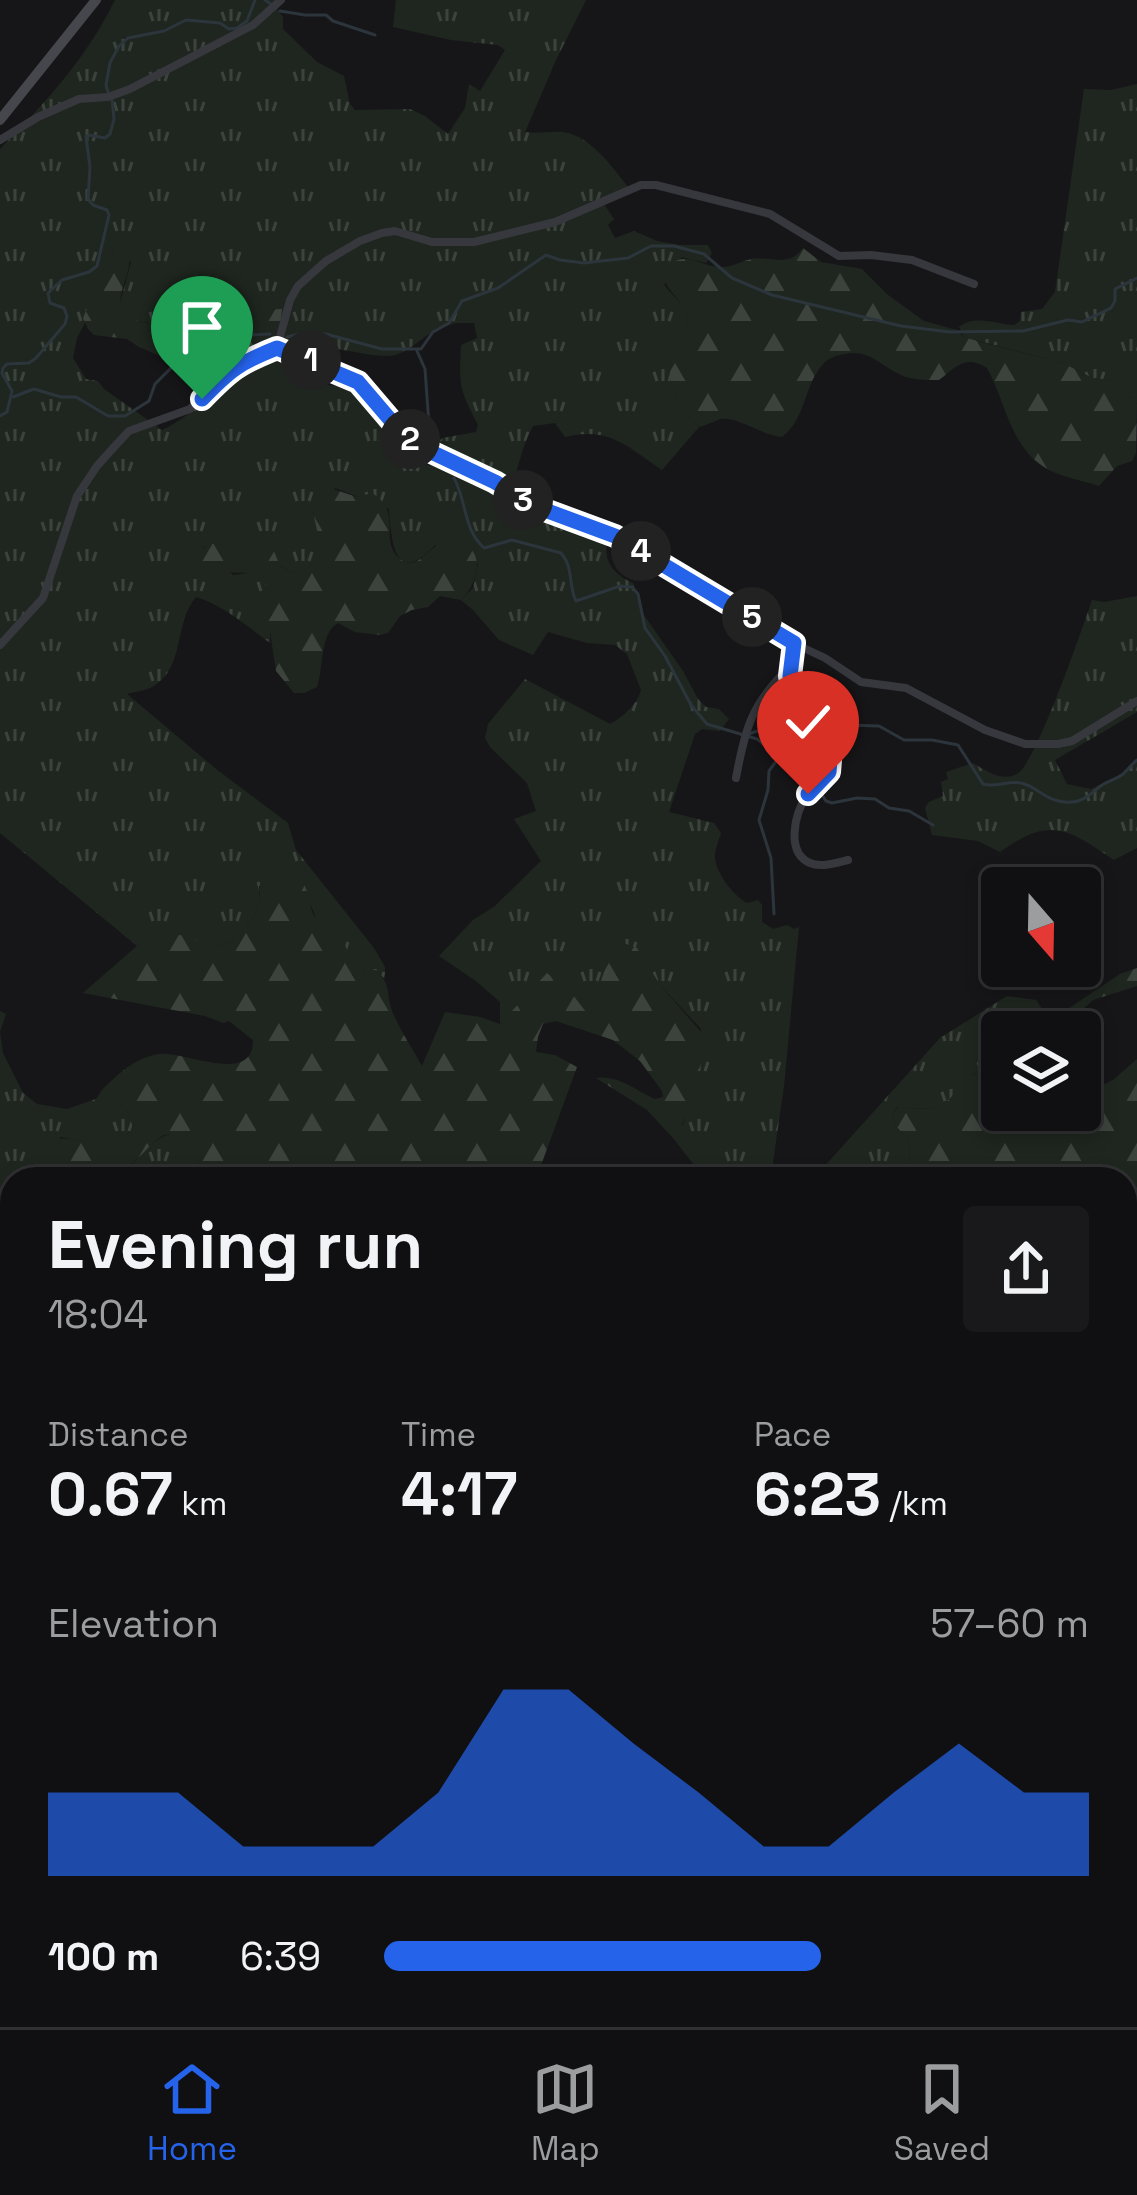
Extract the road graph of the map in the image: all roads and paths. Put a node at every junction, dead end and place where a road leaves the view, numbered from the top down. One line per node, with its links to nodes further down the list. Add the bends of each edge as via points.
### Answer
1 (96, 0): 3 (main road)
2 (281, 0): 4 (street, via 253,26 119,94 79,98)
3 (0, 120)
4 (0, 140)
5 (974, 284): 6 (street, via 912,260 838,256 770,214 640,185 576,215 474,242 395,231 359,241 292,294)
6 (277, 348): 7 (street, via 358,382 427,450 534,506 615,536); 8 (street, via 231,369 190,409 129,431 115,446 77,496 43,598)
7 (794, 643): 9 (street); 10 (street, via 861,682 906,688 1025,744 1072,740)
8 (0, 645)
9 (790, 667): 11 (street, via 755,707); 12 (street, via 796,703 830,766 804,801 796,847 817,866)
10 (1137, 701)
11 (736, 778)
12 (848, 860)

